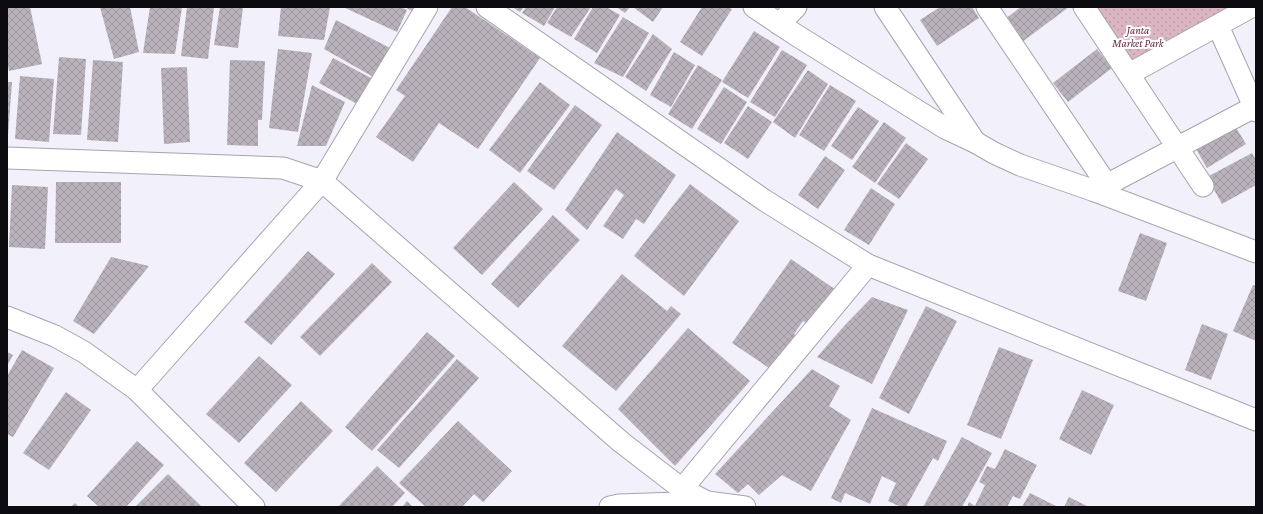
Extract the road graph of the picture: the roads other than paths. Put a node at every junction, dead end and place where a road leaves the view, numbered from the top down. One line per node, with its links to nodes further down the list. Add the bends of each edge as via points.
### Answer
1 (427, 7): 16 (street)
2 (487, 7): 20 (street, via 764,200)
3 (754, 7): 9 (street)
4 (796, 7): 9 (street)
5 (885, 7): 13 (street)
6 (987, 7): 18 (street)
7 (1084, 7): 11 (street)
8 (1251, 7): 10 (street)
9 (779, 24): 13 (street, via 944,128)
10 (1218, 26): 11 (street); 12 (street)
11 (1129, 74): 14 (street)
12 (1255, 108): 14 (street)
13 (975, 142): 18 (street, via 1020,165)
14 (1178, 147): 17 (street); 18 (street)
15 (7, 158): 16 (street, via 283,168)
16 (322, 181): 22 (street); 24 (street, via 621,442)
17 (1203, 186)
18 (1101, 188): 19 (street)
19 (1256, 252)
20 (868, 265): 23 (street); 24 (street)
21 (7, 317): 22 (street, via 48,333 84,352)
22 (137, 390): 26 (street)
23 (1256, 420)
24 (682, 489): 25 (street)
25 (707, 502): 27 (street); 28 (street)
26 (254, 507)
27 (610, 507)
28 (745, 507)

